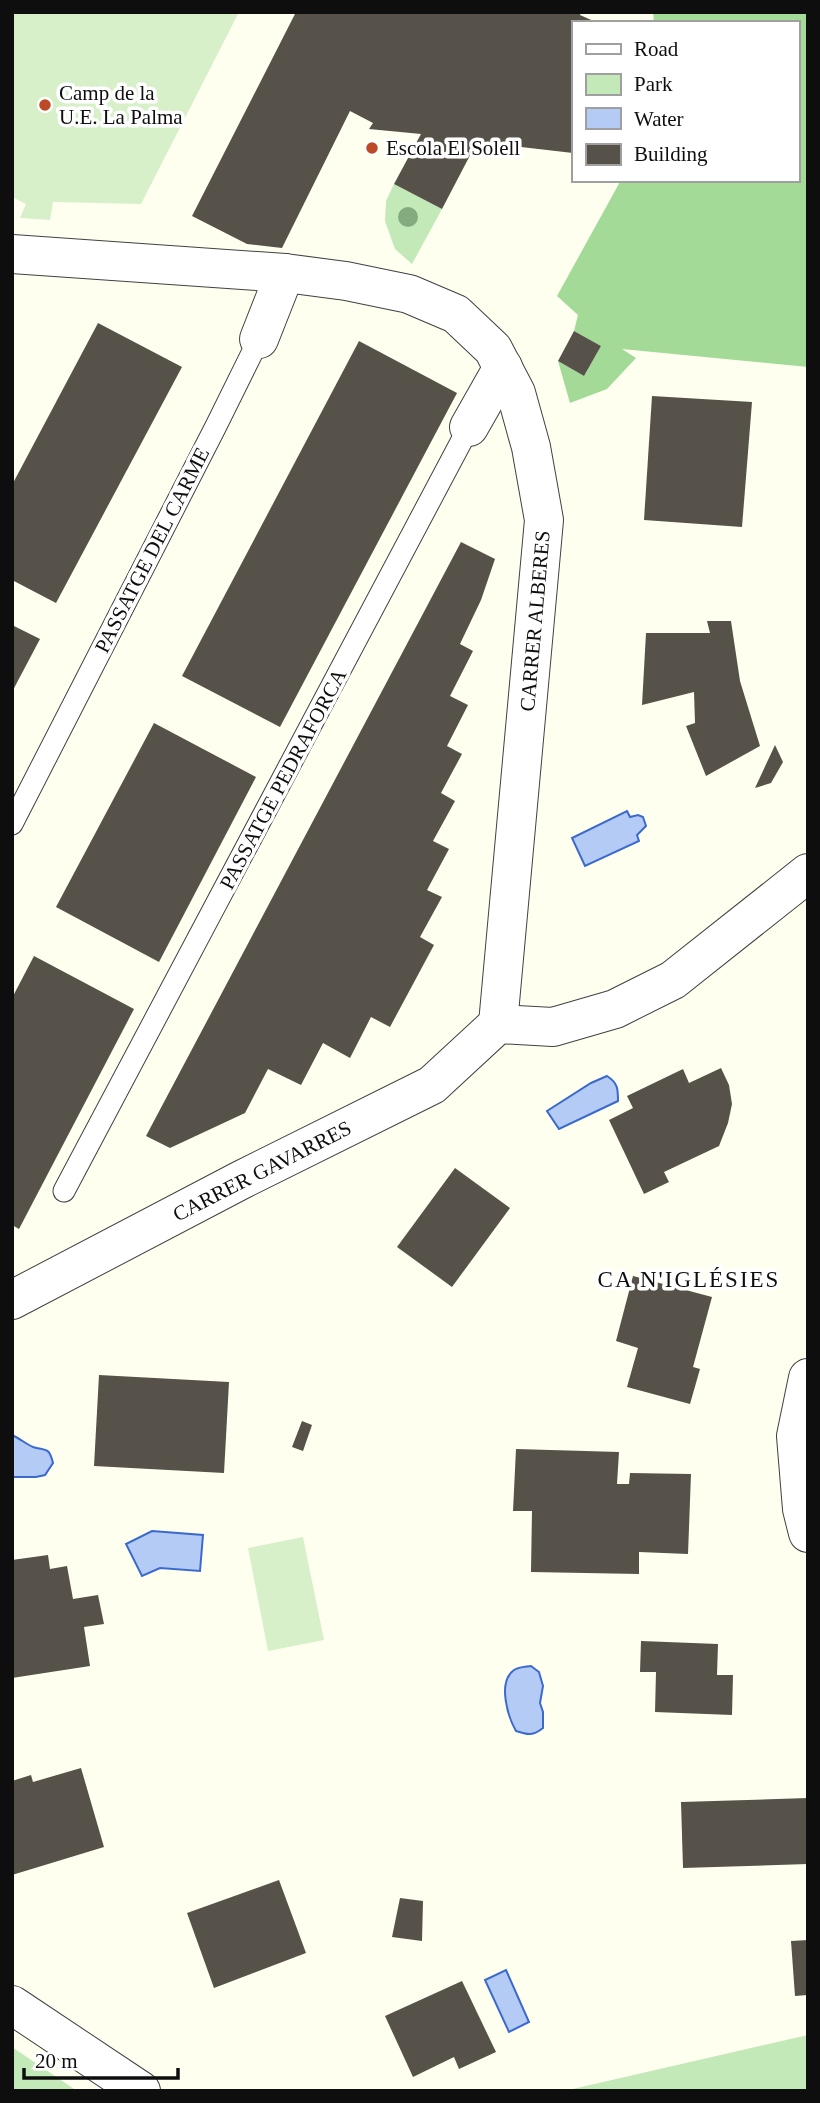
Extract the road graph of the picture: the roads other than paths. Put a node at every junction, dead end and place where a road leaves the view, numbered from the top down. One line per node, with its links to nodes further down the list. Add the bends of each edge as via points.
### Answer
1 (12, 254): 2 (street, CARRER ALBERES)
2 (285, 273): 3 (street, PASSATGE DEL CARME); 4 (street, CARRER ALBERES, via 409,294 456,314 494,349)
3 (259, 339): 6 (lane, PASSATGE DEL CARME)
4 (503, 368): 5 (street, PASSATGE PEDRAFORCA); 8 (street, CARRER ALBERES, via 516,393 531,447 544,520)
5 (469, 427): 9 (lane, PASSATGE PEDRAFORCA)
6 (12, 824)
7 (808, 873): 8 (street, via 673,980 615,1009 553,1027)
8 (498, 1024): 10 (street, CARRER GAVARRES, via 432,1085)
9 (64, 1191)
10 (12, 1300)
11 (808, 1378): 12 (street, via 796,1436)
12 (808, 1533)
13 (12, 2005): 14 (street)
14 (141, 2091)

